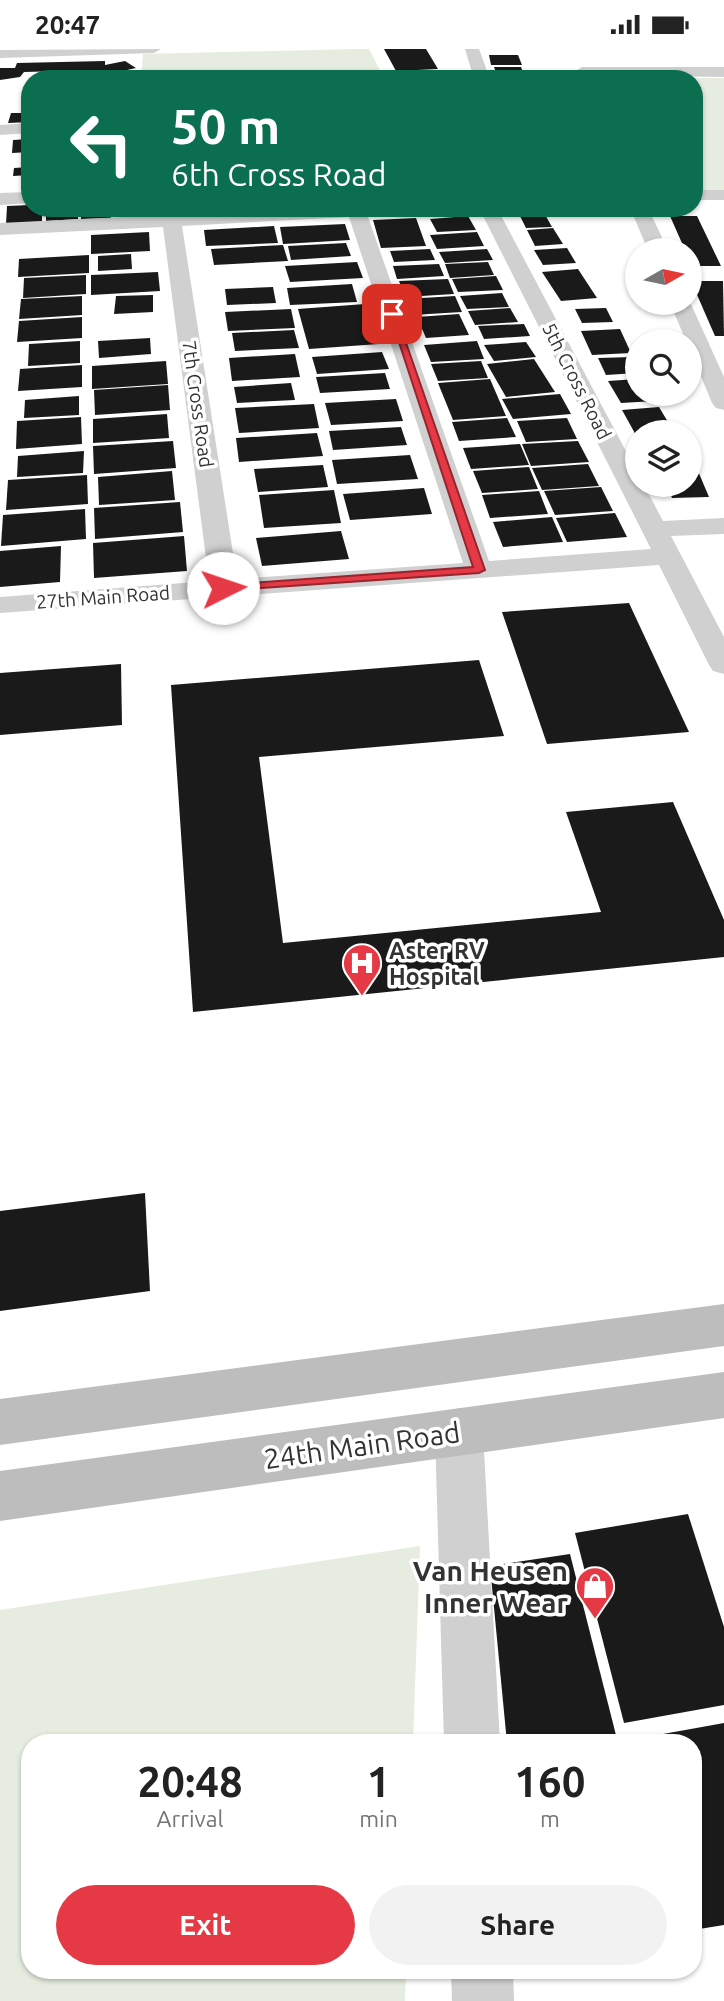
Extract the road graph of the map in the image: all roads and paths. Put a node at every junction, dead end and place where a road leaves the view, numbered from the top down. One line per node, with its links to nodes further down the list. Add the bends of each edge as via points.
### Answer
1 (154, 49): 3 (street)
2 (472, 49): 5 (street)
3 (29, 51): 4 (street)
4 (0, 54)
5 (479, 70)
6 (703, 72): 7 (street)
7 (724, 72)
8 (21, 129): 9 (street)
9 (0, 130)
10 (703, 195): 11 (street)
11 (724, 195)
12 (21, 198): 13 (street)
13 (0, 199)
14 (241, 217): 18 (street)
15 (359, 217): 26 (street)
16 (493, 217): 24 (street, 5th Cross Road)
17 (643, 217): 20 (street)
18 (172, 220): 19 (street); 27 (street, 7th Cross Road)
19 (0, 229)
20 (652, 238)
21 (685, 315): 22 (street)
22 (724, 403)
23 (724, 526): 24 (street)
24 (653, 529): 25 (street, 5th Cross Road)
25 (667, 556): 26 (street, 27th Main Road); 29 (street, 5th Cross Road)
26 (479, 570): 27 (street, 27th Main Road)
27 (223, 588): 28 (street, 27th Main Road)
28 (0, 605)
29 (724, 665)
30 (724, 1325): 32 (main road)
31 (724, 1395): 33 (main road, 24th Main Road)
32 (0, 1422)
33 (458, 1432): 34 (main road, 24th Main Road); 35 (street)
34 (0, 1496)
35 (472, 1734)
36 (482, 1979): 37 (street)
37 (483, 2001)

